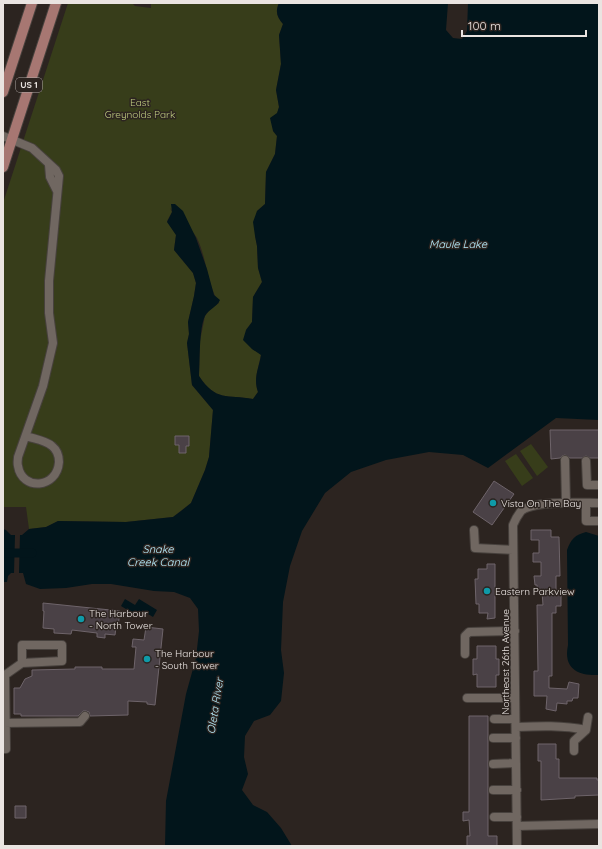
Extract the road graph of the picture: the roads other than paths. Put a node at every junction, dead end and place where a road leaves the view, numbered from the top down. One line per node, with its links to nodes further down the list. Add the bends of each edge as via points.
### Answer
1 (32, 3): 3 (main road, US 1)
2 (56, 3): 4 (main road, US 1)
3 (3, 92)
4 (8, 137): 5 (main road, US 1); 6 (street, via 32,148 50,165 50,177 57,192 49,281 49,313 53,343 43,386)
5 (3, 167)
6 (26, 436): 6 (street, via 18,456 19,470 28,481 35,484 43,483 56,474 59,467 58,452 52,446)
7 (565, 460): 10 (street)
8 (586, 461): 9 (street, via 587,485)
9 (599, 485)
10 (566, 502): 11 (street, Northeast 26th Avenue); 15 (street, Northeast 26th Avenue, via 530,506 521,511 513,525)
11 (586, 503): 12 (street, Northeast 26th Avenue); 13 (street, via 586,521)
12 (599, 503)
13 (599, 520)
14 (474, 530): 15 (street, via 475,548)
15 (513, 550): 16 (street, Northeast 26th Avenue)
16 (515, 631): 17 (street, via 469,632 465,636); 21 (street, Northeast 26th Avenue)
17 (465, 654)
18 (22, 663): 18 (street, via 22,645 62,645 62,661); 19 (street)
19 (4, 675): 25 (street)
20 (467, 698): 21 (street)
21 (515, 698): 26 (street, Northeast 26th Avenue)
22 (85, 716): 25 (street, via 80,722)
23 (588, 717): 27 (street)
24 (494, 719): 26 (street)
25 (4, 723): 30 (street, via 6,749)
26 (516, 723): 27 (street); 29 (street, Northeast 26th Avenue)
27 (586, 730): 31 (street, via 574,741)
28 (493, 738): 29 (street)
29 (516, 738): 32 (street, Northeast 26th Avenue)
30 (3, 749)
31 (574, 751)
32 (516, 763): 33 (street); 35 (street, Northeast 26th Avenue)
33 (493, 764)
34 (493, 790): 35 (street)
35 (516, 790): 37 (street, Northeast 26th Avenue)
36 (494, 817): 37 (street)
37 (517, 817): 39 (street, Northeast 26th Avenue)
38 (599, 824): 39 (street)
39 (517, 826): 40 (street, Northeast 26th Avenue)
40 (517, 846)

